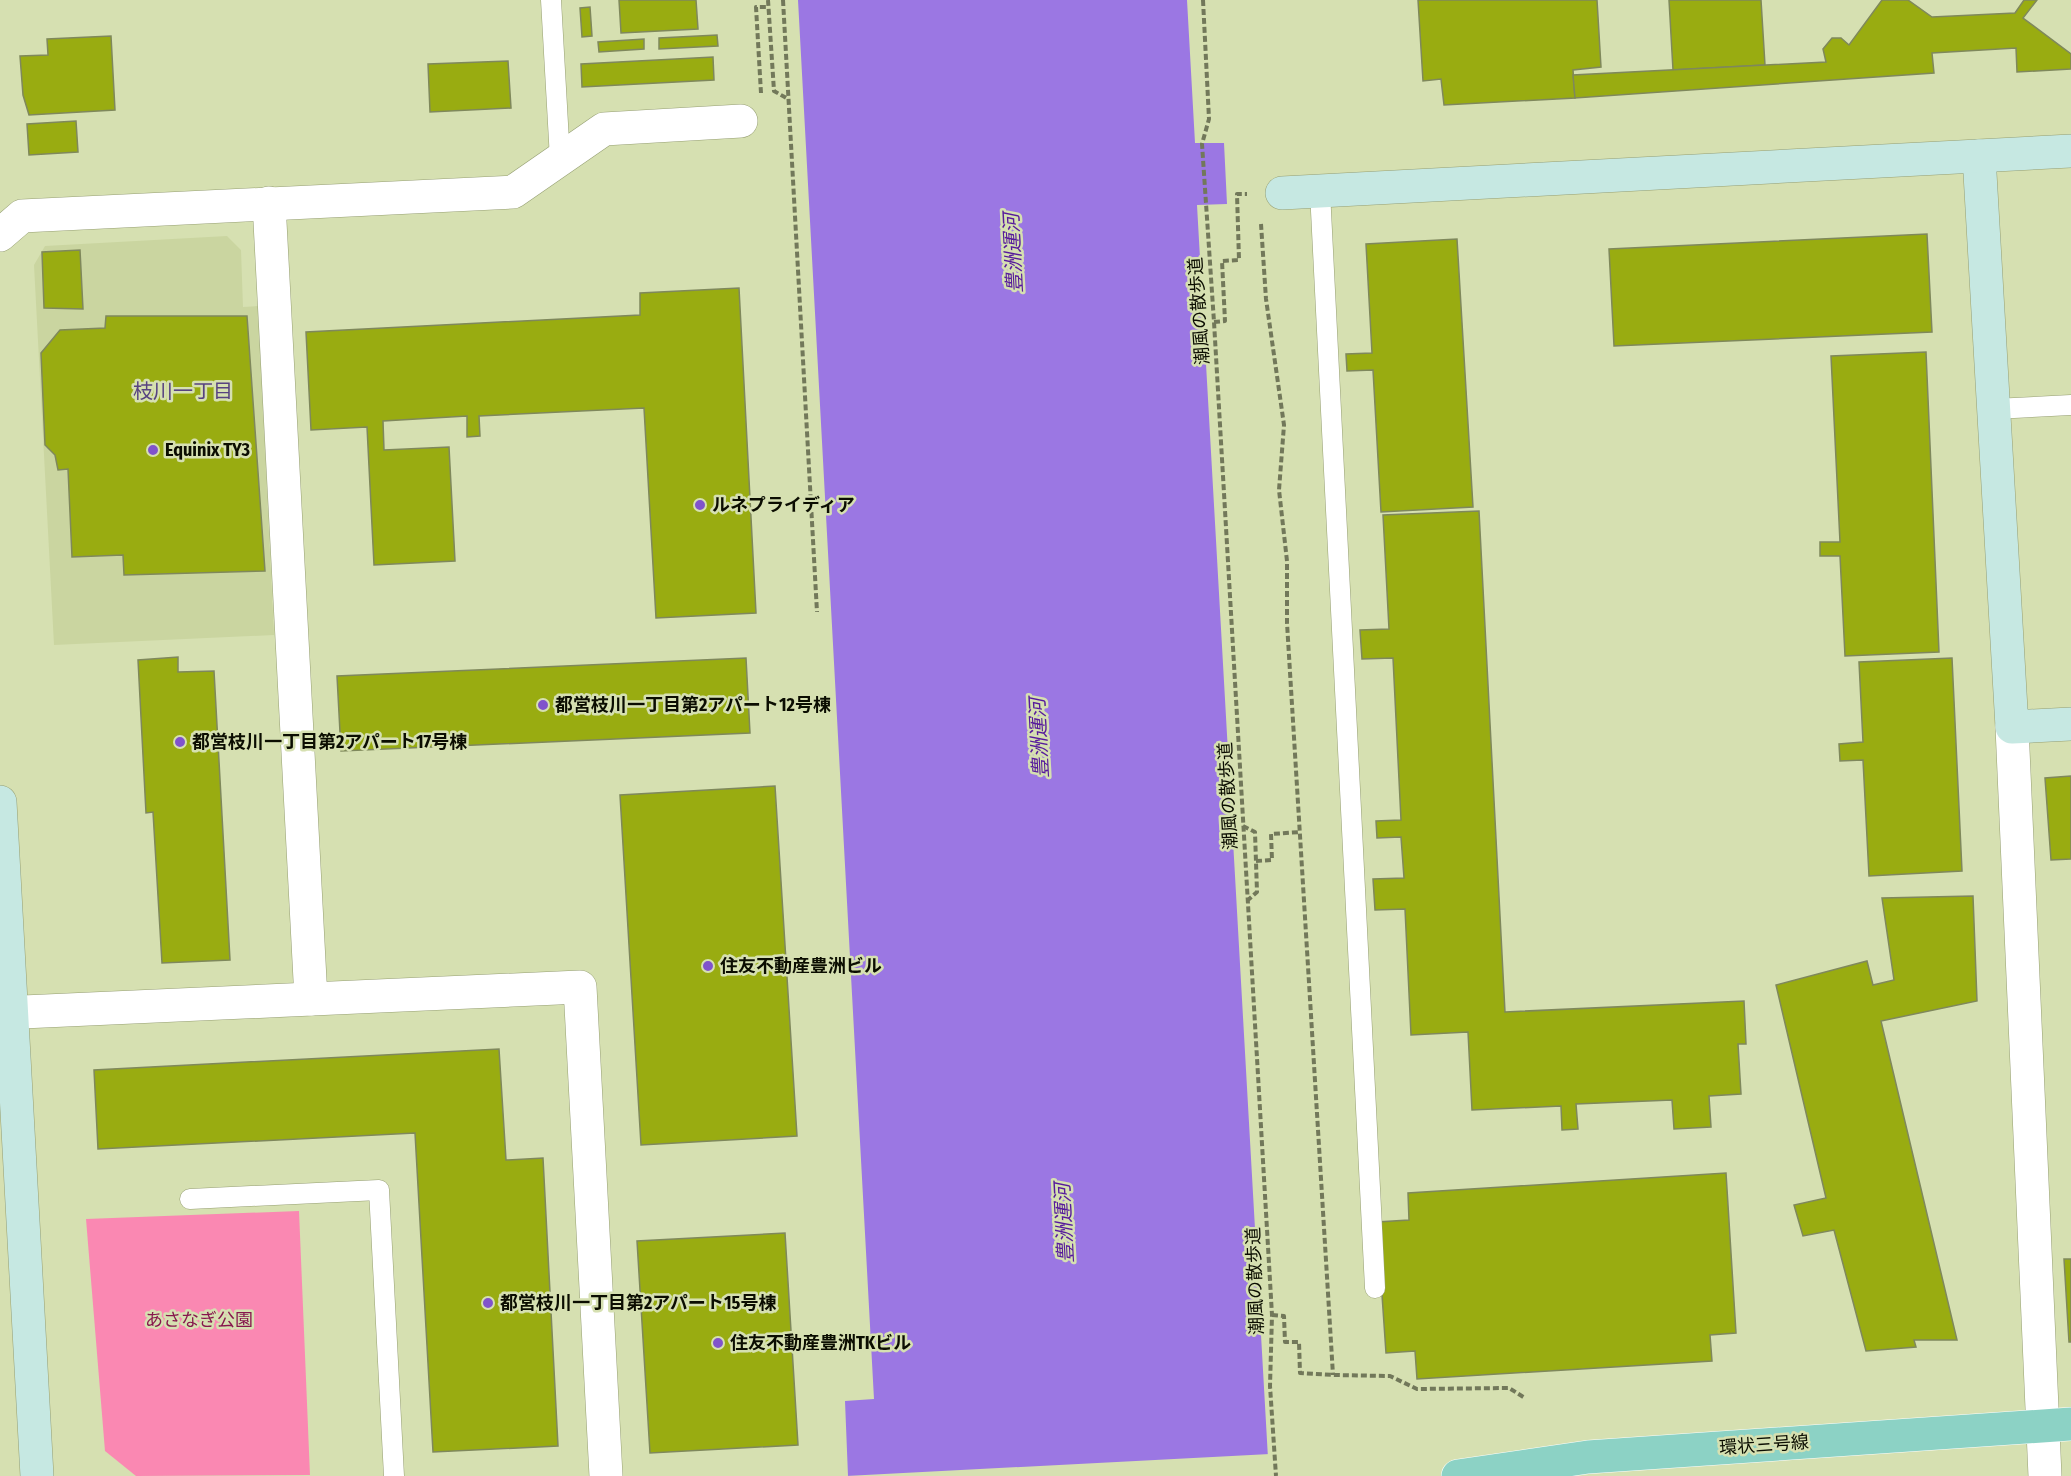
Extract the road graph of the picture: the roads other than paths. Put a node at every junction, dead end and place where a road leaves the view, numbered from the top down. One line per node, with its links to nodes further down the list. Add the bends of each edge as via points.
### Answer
1 (551, 0): 5 (lane)
2 (751, 110): 5 (street, via 604,129)
3 (2071, 151): 4 (street)
4 (1979, 156): 6 (street); 11 (street)
5 (560, 159): 8 (street, via 513,192)
6 (1320, 191): 7 (street); 18 (lane)
7 (1282, 193)
8 (269, 203): 9 (street, via 22,216); 15 (street)
9 (0, 234)
10 (2071, 405): 11 (lane)
11 (1994, 409): 13 (street)
12 (2071, 724): 13 (street)
13 (2012, 727): 19 (street)
14 (0, 802): 16 (street)
15 (311, 999): 16 (street); 22 (street, via 580,987)
16 (5, 1013): 20 (street)
17 (190, 1199): 21 (lane, via 379,1190)
18 (1375, 1288)
19 (2057, 1425): 23 (main road, 環状三号線, via 1588,1457); 24 (street)
20 (37, 1476)
21 (394, 1476)
22 (606, 1476)
23 (1458, 1476)
24 (2045, 1476)

